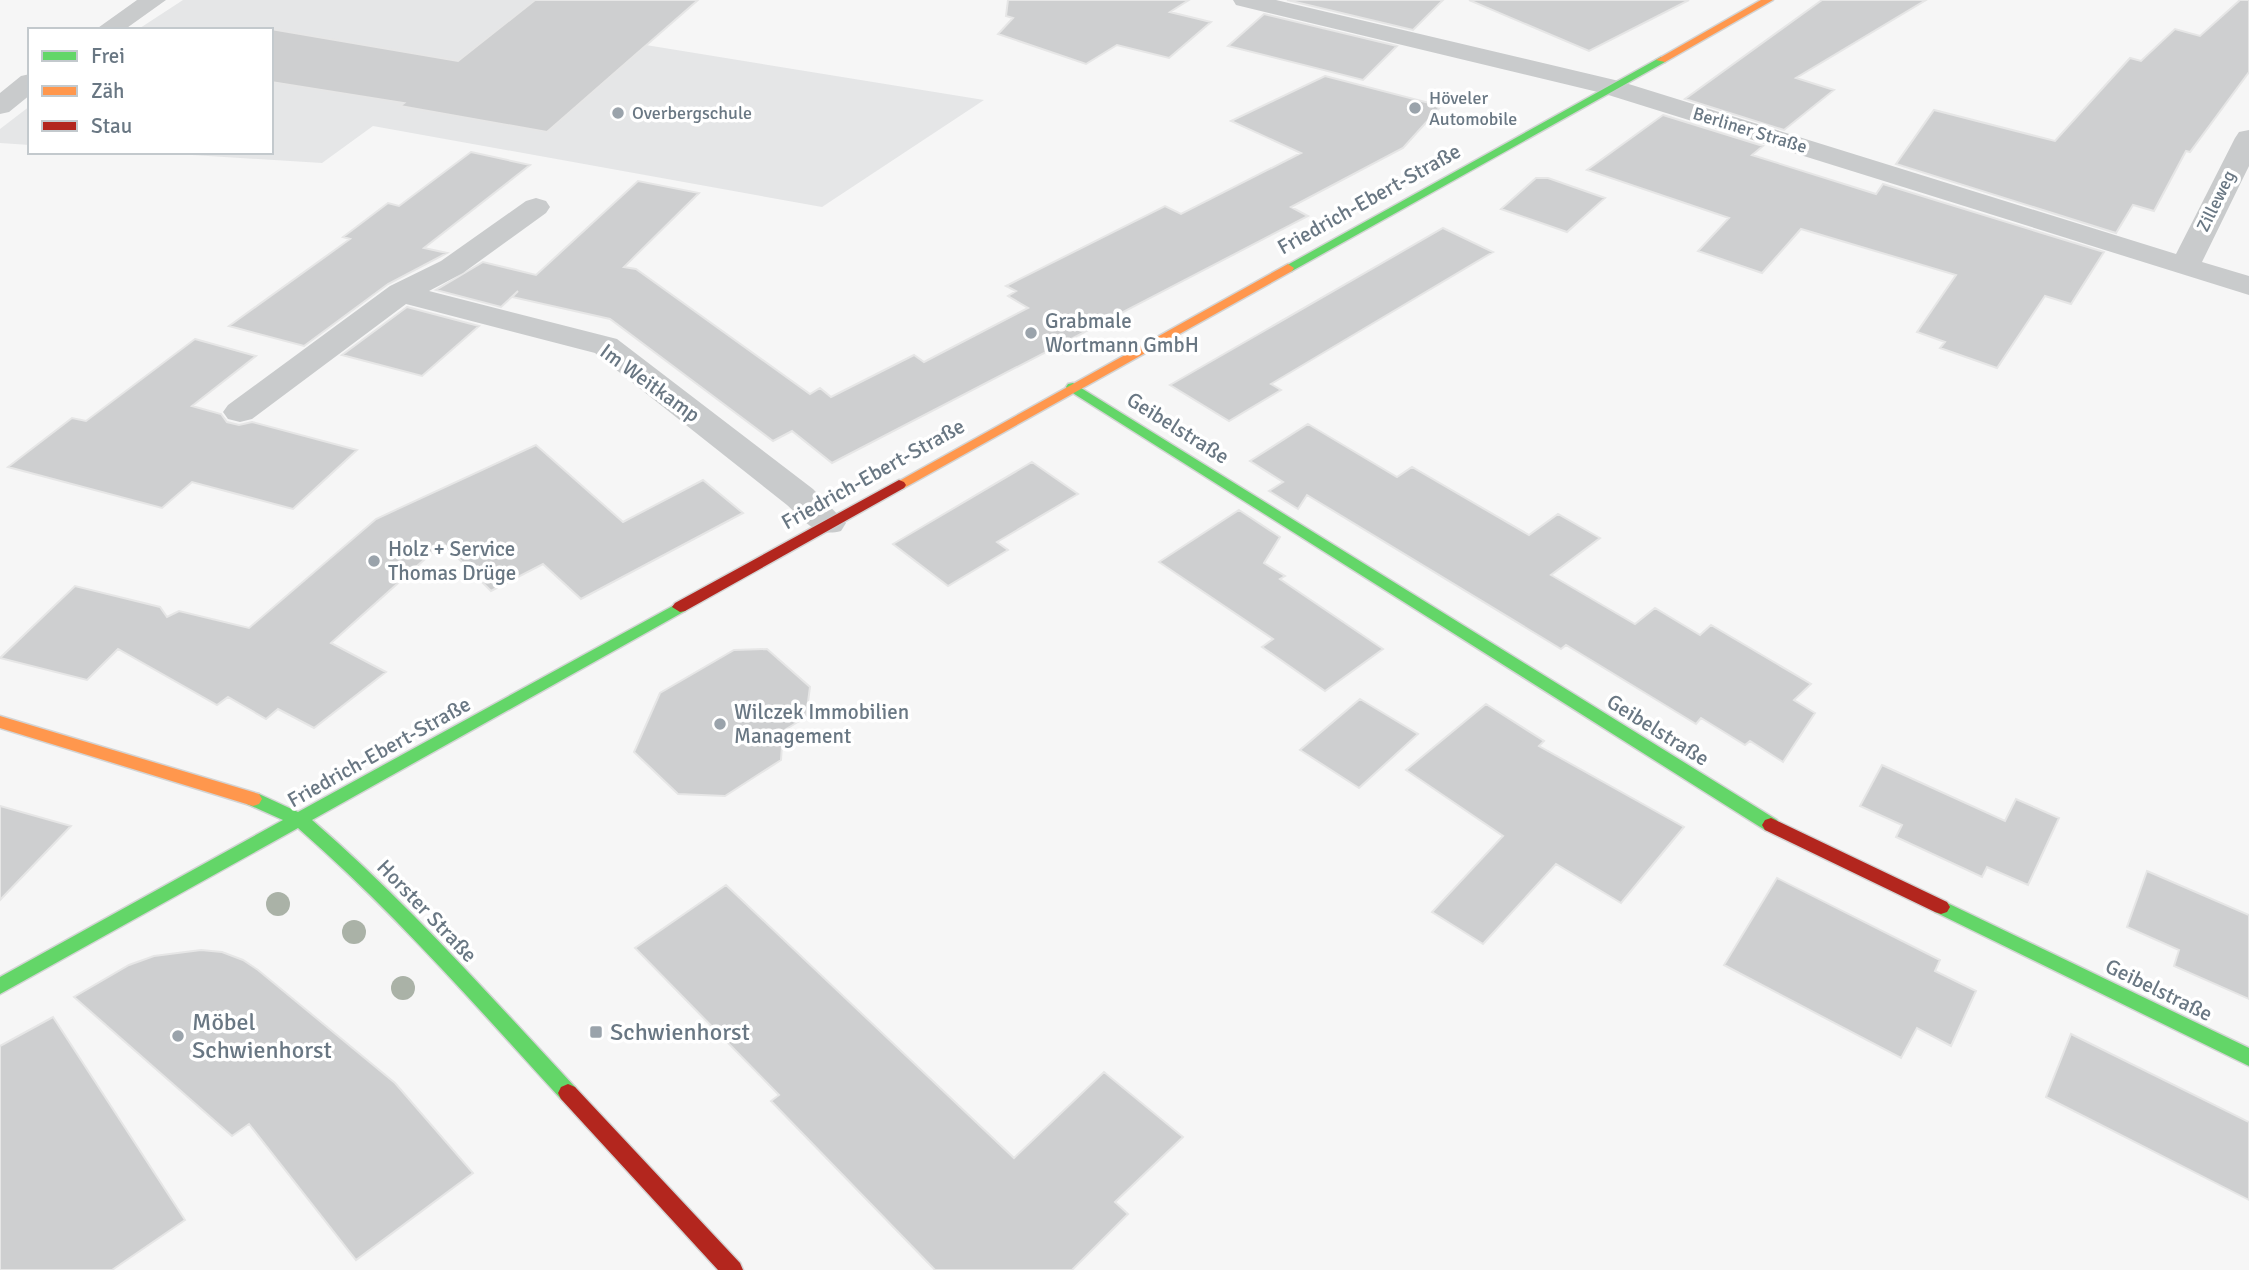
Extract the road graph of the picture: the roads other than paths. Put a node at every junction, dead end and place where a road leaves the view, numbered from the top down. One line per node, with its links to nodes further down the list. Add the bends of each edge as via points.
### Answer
1 (154, 0): 4 (street)
2 (1245, 0): 6 (street, Berliner Straße)
3 (1768, 0): 6 (street, Friedrich-Ebert-Straße)
4 (110, 28)
5 (28, 84): 7 (street)
6 (1610, 87): 10 (street, Berliner Straße); 13 (street, Friedrich-Ebert-Straße)
7 (0, 106)
8 (2249, 138): 10 (street, Zilleweg)
9 (536, 207): 12 (street, via 452,267)
10 (2185, 266): 11 (street, Berliner Straße)
11 (2249, 285)
12 (401, 293): 14 (street); 15 (street, Im Weitkamp, via 606,346)
13 (1073, 387): 15 (street, Friedrich-Ebert-Straße); 19 (street, Geibelstraße, via 1763,821)
14 (240, 412)
15 (828, 523): 17 (street, Friedrich-Ebert-Straße)
16 (0, 722): 17 (street, Horster Straße, via 231,790)
17 (300, 820): 18 (street, Friedrich-Ebert-Straße); 20 (street, Horster Straße, via 402,914)
18 (0, 986)
19 (2249, 1057)
20 (732, 1270)

